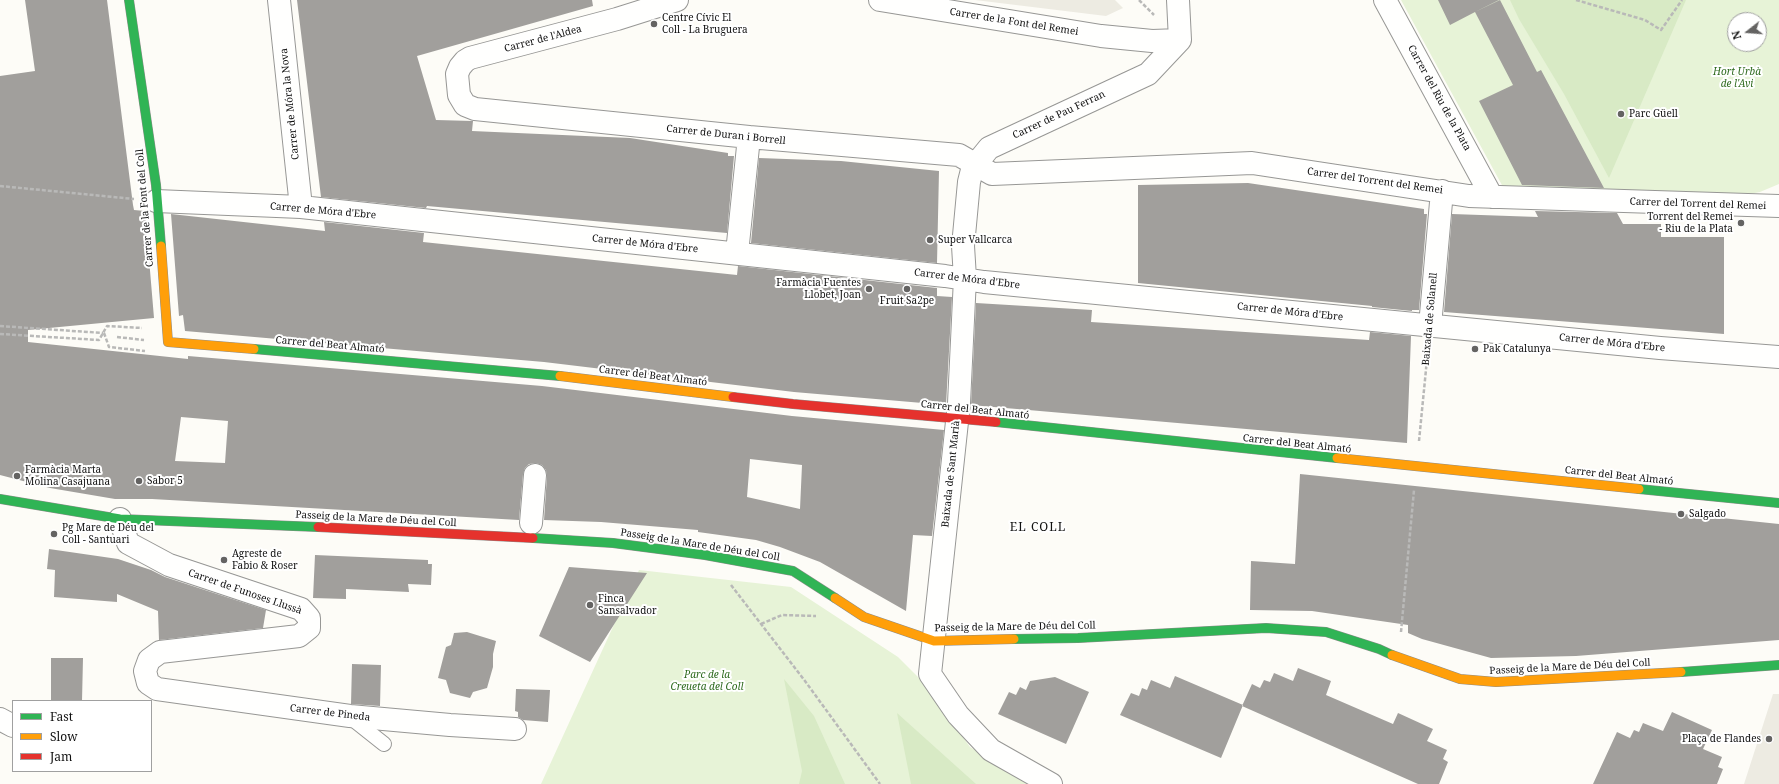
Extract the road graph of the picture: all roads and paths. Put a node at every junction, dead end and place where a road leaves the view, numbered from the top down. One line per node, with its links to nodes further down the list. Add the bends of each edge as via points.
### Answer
1 (129, 0): 16 (street, Carrer de la Font del Coll, via 156,185)
2 (279, 0): 18 (street, Carrer de Móra la Nova)
3 (677, 0): 10 (street, Carrer de l'Aldea, via 465,60 457,74 457,85 465,104)
4 (880, 0): 9 (street, Carrer de la Font del Remei, via 1100,36 1152,41)
5 (1178, 0): 9 (street)
6 (1385, 0): 15 (street, Carrer del Riu de la Plata)
7 (1576, 0): 8 (path, via 1645,20 1661,30)
8 (1682, 0)
9 (1180, 40): 12 (street, Carrer de Pau Ferran, via 1148,74 990,148)
10 (475, 109): 11 (street, Carrer de Duran i Borrell)
11 (750, 137): 12 (street, Carrer de Duran i Borrell, via 959,155); 19 (street)
12 (976, 164): 14 (street, Carrer del Torrent del Remei, via 992,174 1252,163); 20 (street, Baixada de Sant Marià, via 969,182 964,230)
13 (0, 186): 16 (path)
14 (1442, 191): 15 (street, Carrer del Torrent del Remei); 22 (street, Baixada de Solanell)
15 (1492, 197): 17 (street, Carrer del Torrent del Remei)
16 (146, 200): 18 (street, Carrer de Móra d'Ebre); 28 (street, Carrer de la Font del Coll)
17 (1777, 203)
18 (301, 207): 19 (street, Carrer de Móra d'Ebre)
19 (736, 254): 20 (street, Carrer de Móra d'Ebre)
20 (965, 278): 22 (street, Carrer de Móra d'Ebre); 31 (street, Baixada de Sant Marià, via 959,404)
21 (0, 326): 24 (path)
22 (1430, 326): 30 (street, Carrer de Móra d'Ebre); 32 (path, Baixada de Solanell)
23 (145, 328): 24 (path, via 107,326)
24 (103, 333): 25 (path, via 99,340); 29 (path, via 109,347)
25 (0, 334)
26 (117, 337): 27 (path)
27 (146, 340)
28 (168, 342): 31 (street, Carrer del Beat Almató, via 543,374 793,404)
29 (147, 351)
30 (1779, 357)
31 (956, 419): 36 (street, Carrer del Beat Almató); 43 (street, Baixada de Sant Marià)
32 (1418, 448)
33 (535, 475): 38 (street)
34 (1414, 489): 42 (path)
35 (0, 499): 37 (street, Passeig de la Mare de Déu del Coll)
36 (1779, 503)
37 (120, 519): 43 (street, Passeig de la Mare de Déu del Coll, via 435,532 606,543 705,555 793,571 864,617); 45 (street, Carrer de Funoses Llussà, via 128,543 169,565 301,609 306,613 310,623 309,628 299,636 160,652 146,665)
38 (531, 523)
39 (730, 582): 41 (path)
40 (816, 616): 41 (path, via 782,615)
41 (761, 624): 51 (path)
42 (1400, 637)
43 (934, 641): 44 (street, Passeig de la Mare de Déu del Coll, via 1078,638 1266,628 1326,632 1460,679 1496,682 1746,669); 52 (street, Baixada de Sant Marià, via 930,674 958,715 991,750)
44 (1779, 665)
45 (148, 683): 46 (street, Carrer de Pineda, via 157,689)
46 (350, 716): 49 (street, Carrer de Pineda, via 450,726); 50 (lane)
47 (0, 719): 48 (street)
48 (12, 725)
49 (515, 729)
50 (384, 744)
51 (880, 784)
52 (1051, 784)

